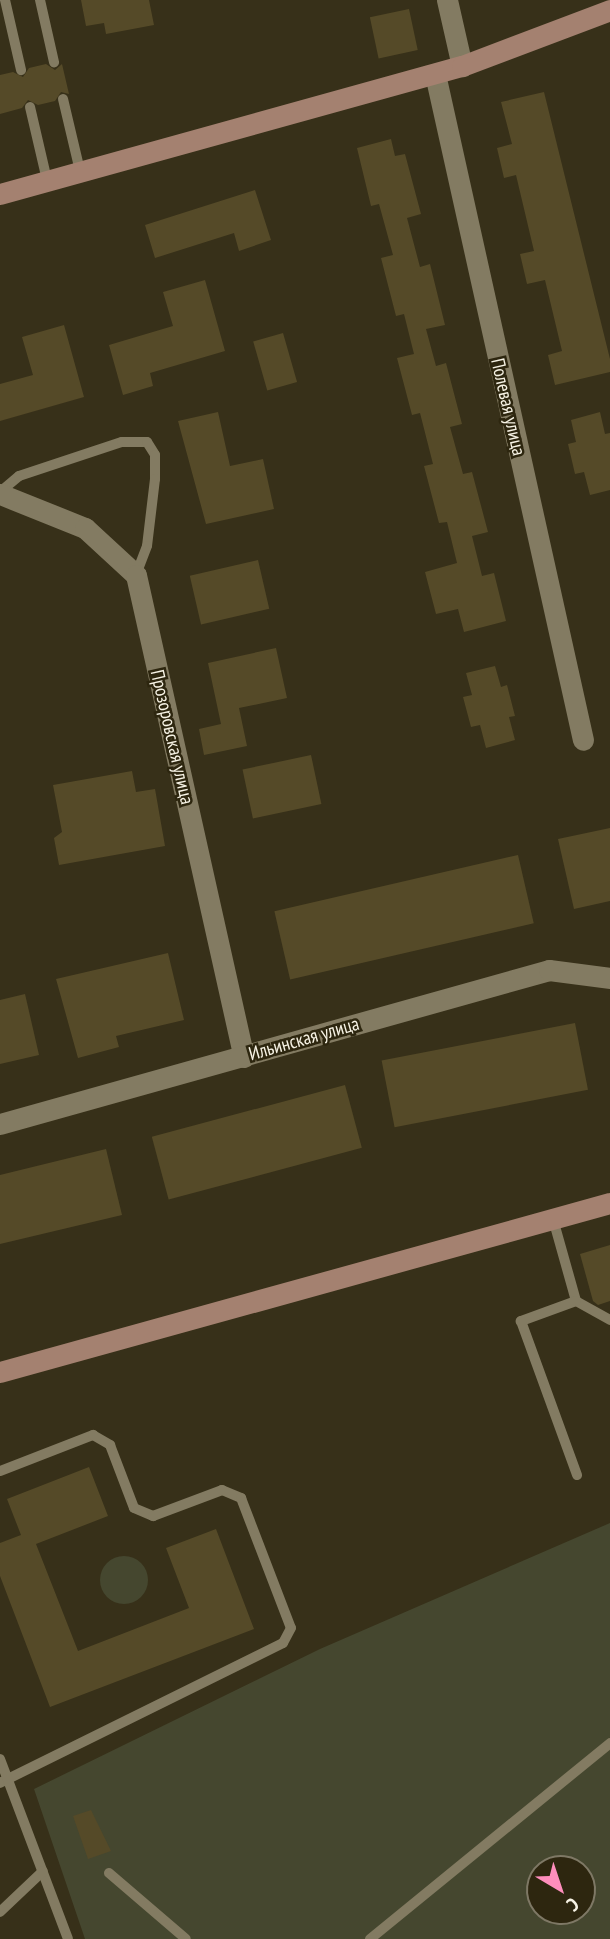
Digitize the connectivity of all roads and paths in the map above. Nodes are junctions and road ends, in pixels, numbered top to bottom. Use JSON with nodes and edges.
{"nodes":[{"id":1,"x":5,"y":0,"type":"edge"},
{"id":2,"x":40,"y":0,"type":"edge"},
{"id":3,"x":447,"y":0,"type":"edge"},
{"id":4,"x":610,"y":10,"type":"edge"},
{"id":5,"x":54,"y":62,"type":"dead end"},
{"id":6,"x":462,"y":66,"type":"junction"},
{"id":7,"x":21,"y":70,"type":"dead end"},
{"id":8,"x":435,"y":74,"type":"junction"},
{"id":9,"x":63,"y":99,"type":"dead end"},
{"id":10,"x":30,"y":107,"type":"dead end"},
{"id":11,"x":80,"y":171,"type":"junction"},
{"id":12,"x":47,"y":180,"type":"junction"},
{"id":13,"x":0,"y":194,"type":"edge"},
{"id":14,"x":0,"y":493,"type":"edge"},
{"id":15,"x":136,"y":575,"type":"junction"},
{"id":16,"x":583,"y":740,"type":"dead end"},
{"id":17,"x":610,"y":978,"type":"edge"},
{"id":18,"x":244,"y":1057,"type":"junction"},
{"id":19,"x":0,"y":1125,"type":"edge"},
{"id":20,"x":610,"y":1203,"type":"edge"},
{"id":21,"x":552,"y":1219,"type":"junction"},
{"id":22,"x":576,"y":1301,"type":"junction"},
{"id":23,"x":610,"y":1320,"type":"edge"},
{"id":24,"x":0,"y":1372,"type":"edge"},
{"id":25,"x":0,"y":1471,"type":"edge"},
{"id":26,"x":577,"y":1475,"type":"dead end"},
{"id":27,"x":610,"y":1743,"type":"edge"},
{"id":28,"x":0,"y":1759,"type":"edge"},
{"id":29,"x":4,"y":1782,"type":"edge"},
{"id":30,"x":43,"y":1871,"type":"junction"},
{"id":31,"x":109,"y":1873,"type":"dead end"},
{"id":32,"x":0,"y":1912,"type":"edge"},
{"id":33,"x":68,"y":1939,"type":"edge"},
{"id":34,"x":186,"y":1939,"type":"edge"},
{"id":35,"x":370,"y":1939,"type":"edge"}],
"edges":[{"from":1,"to":7,"type":"lane"},
{"from":2,"to":5,"type":"lane"},
{"from":3,"to":6,"type":"street"},
{"from":4,"to":6,"type":"street"},
{"from":6,"to":8,"type":"street"},
{"from":8,"to":11,"type":"street"},
{"from":8,"to":16,"type":"street","name":"Полевая улица"},
{"from":9,"to":11,"type":"lane"},
{"from":10,"to":12,"type":"lane"},
{"from":11,"to":12,"type":"street"},
{"from":12,"to":13,"type":"street"},
{"from":14,"to":15,"type":"street"},
{"from":14,"to":15,"type":"lane"},
{"from":15,"to":18,"type":"street","name":"Прозоровская улица"},
{"from":17,"to":18,"type":"street","name":"Ильинская улица"},
{"from":18,"to":19,"type":"street","name":"Ильинская улица"},
{"from":20,"to":21,"type":"street"},
{"from":21,"to":22,"type":"lane"},
{"from":21,"to":24,"type":"street"},
{"from":22,"to":23,"type":"lane"},
{"from":22,"to":26,"type":"lane"},
{"from":25,"to":29,"type":"lane"},
{"from":27,"to":35,"type":"lane"},
{"from":28,"to":29,"type":"lane"},
{"from":29,"to":30,"type":"lane"},
{"from":30,"to":32,"type":"lane"},
{"from":30,"to":33,"type":"lane"},
{"from":31,"to":34,"type":"lane"}]}
